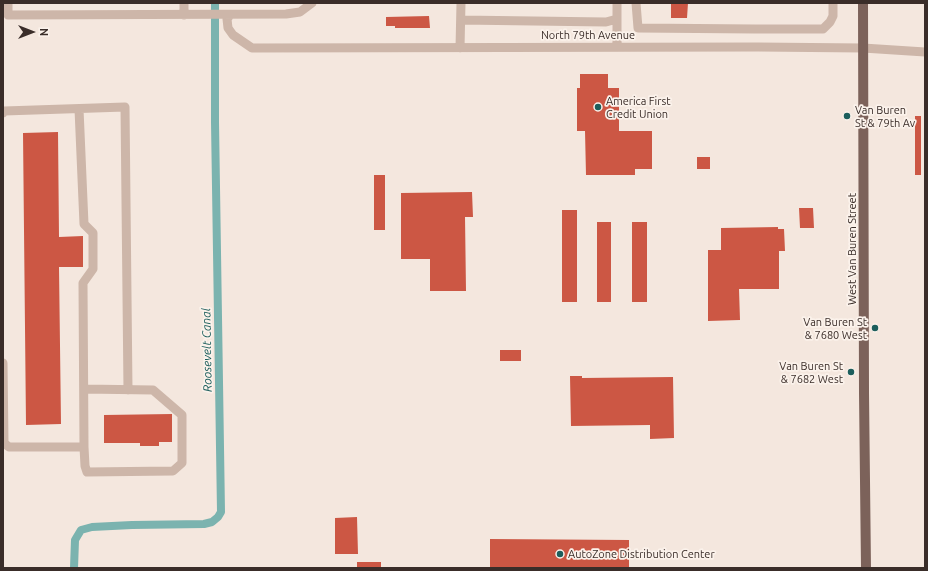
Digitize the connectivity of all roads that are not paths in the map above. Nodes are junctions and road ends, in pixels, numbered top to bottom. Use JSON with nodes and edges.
{"nodes":[{"id":1,"x":8,"y":3,"type":"edge"},
{"id":2,"x":184,"y":3,"type":"edge"},
{"id":3,"x":312,"y":3,"type":"edge"},
{"id":4,"x":461,"y":3,"type":"edge"},
{"id":5,"x":617,"y":3,"type":"edge"},
{"id":6,"x":636,"y":3,"type":"edge"},
{"id":7,"x":833,"y":3,"type":"edge"},
{"id":8,"x":863,"y":3,"type":"edge"},
{"id":9,"x":184,"y":15,"type":"junction"},
{"id":10,"x":226,"y":15,"type":"junction"},
{"id":11,"x":617,"y":19,"type":"junction"},
{"id":12,"x":461,"y":20,"type":"junction"},
{"id":13,"x":617,"y":47,"type":"junction"},
{"id":14,"x":460,"y":48,"type":"junction"},
{"id":15,"x":863,"y":48,"type":"junction"},
{"id":16,"x":925,"y":52,"type":"edge"},
{"id":17,"x":79,"y":109,"type":"junction"},
{"id":18,"x":3,"y":113,"type":"edge"},
{"id":19,"x":3,"y":363,"type":"edge"},
{"id":20,"x":84,"y":390,"type":"junction"},
{"id":21,"x":128,"y":390,"type":"junction"},
{"id":22,"x":84,"y":447,"type":"junction"},
{"id":23,"x":866,"y":568,"type":"edge"}],
"edges":[{"from":1,"to":9,"type":"street"},
{"from":2,"to":9,"type":"street"},
{"from":3,"to":10,"type":"street"},
{"from":4,"to":12,"type":"street"},
{"from":5,"to":11,"type":"street"},
{"from":6,"to":7,"type":"street"},
{"from":8,"to":15,"type":"main road","name":"West Van Buren Street"},
{"from":9,"to":10,"type":"street"},
{"from":10,"to":14,"type":"street","name":"North 79th Avenue"},
{"from":11,"to":12,"type":"street"},
{"from":11,"to":13,"type":"street"},
{"from":12,"to":14,"type":"street"},
{"from":13,"to":14,"type":"street","name":"North 79th Avenue"},
{"from":13,"to":15,"type":"street","name":"North 79th Avenue"},
{"from":15,"to":16,"type":"street","name":"North 79th Avenue"},
{"from":15,"to":23,"type":"main road","name":"West Van Buren Street"},
{"from":17,"to":18,"type":"street"},
{"from":17,"to":20,"type":"street"},
{"from":17,"to":21,"type":"street"},
{"from":19,"to":22,"type":"street"},
{"from":20,"to":21,"type":"street"},
{"from":20,"to":22,"type":"street"},
{"from":21,"to":22,"type":"street"}]}
